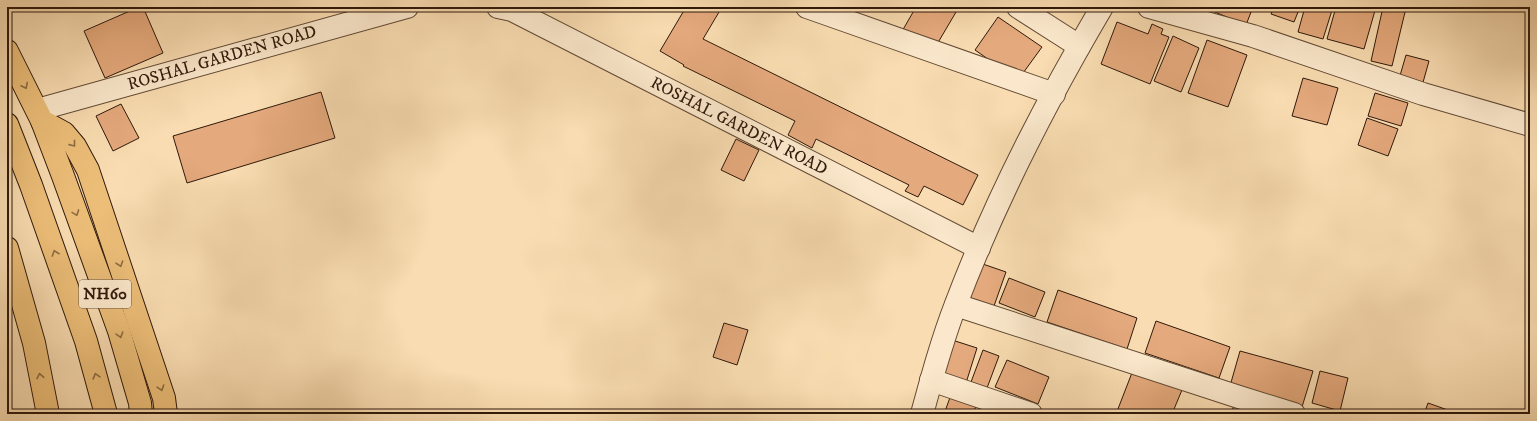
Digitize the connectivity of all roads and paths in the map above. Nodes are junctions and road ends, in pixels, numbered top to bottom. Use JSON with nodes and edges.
{"nodes":[{"id":1,"x":407,"y":7,"type":"edge"},
{"id":2,"x":498,"y":7,"type":"edge"},
{"id":3,"x":806,"y":7,"type":"edge"},
{"id":4,"x":1018,"y":7,"type":"edge"},
{"id":5,"x":1102,"y":7,"type":"edge"},
{"id":6,"x":1149,"y":7,"type":"edge"},
{"id":7,"x":1079,"y":46,"type":"junction"},
{"id":8,"x":7,"y":51,"type":"edge"},
{"id":9,"x":1054,"y":94,"type":"junction"},
{"id":10,"x":39,"y":115,"type":"junction"},
{"id":11,"x":7,"y":124,"type":"edge"},
{"id":12,"x":1530,"y":125,"type":"edge"},
{"id":13,"x":7,"y":248,"type":"edge"},
{"id":14,"x":979,"y":248,"type":"junction"},
{"id":15,"x":956,"y":305,"type":"junction"},
{"id":16,"x":931,"y":380,"type":"junction"},
{"id":17,"x":48,"y":414,"type":"edge"},
{"id":18,"x":106,"y":414,"type":"edge"},
{"id":19,"x":141,"y":414,"type":"edge"},
{"id":20,"x":166,"y":414,"type":"edge"},
{"id":21,"x":922,"y":414,"type":"edge"},
{"id":22,"x":1031,"y":414,"type":"edge"},
{"id":23,"x":1294,"y":414,"type":"edge"}],
"edges":[{"from":1,"to":10,"type":"street","name":"ROSHAL GARDEN ROAD"},
{"from":2,"to":14,"type":"street","name":"ROSHAL GARDEN ROAD"},
{"from":3,"to":9,"type":"street"},
{"from":4,"to":7,"type":"street"},
{"from":5,"to":7,"type":"street"},
{"from":6,"to":12,"type":"street"},
{"from":7,"to":9,"type":"street"},
{"from":8,"to":10,"type":"main road","number":"NH60","one_way":true},
{"from":9,"to":14,"type":"street"},
{"from":10,"to":19,"type":"main road","number":"NH60","one_way":true},
{"from":10,"to":20,"type":"main road","one_way":true},
{"from":18,"to":11,"type":"main road","number":"NH60","one_way":true},
{"from":17,"to":13,"type":"main road","one_way":true},
{"from":14,"to":15,"type":"street"},
{"from":15,"to":16,"type":"street"},
{"from":15,"to":23,"type":"street"},
{"from":16,"to":21,"type":"street"},
{"from":16,"to":22,"type":"street"}]}
